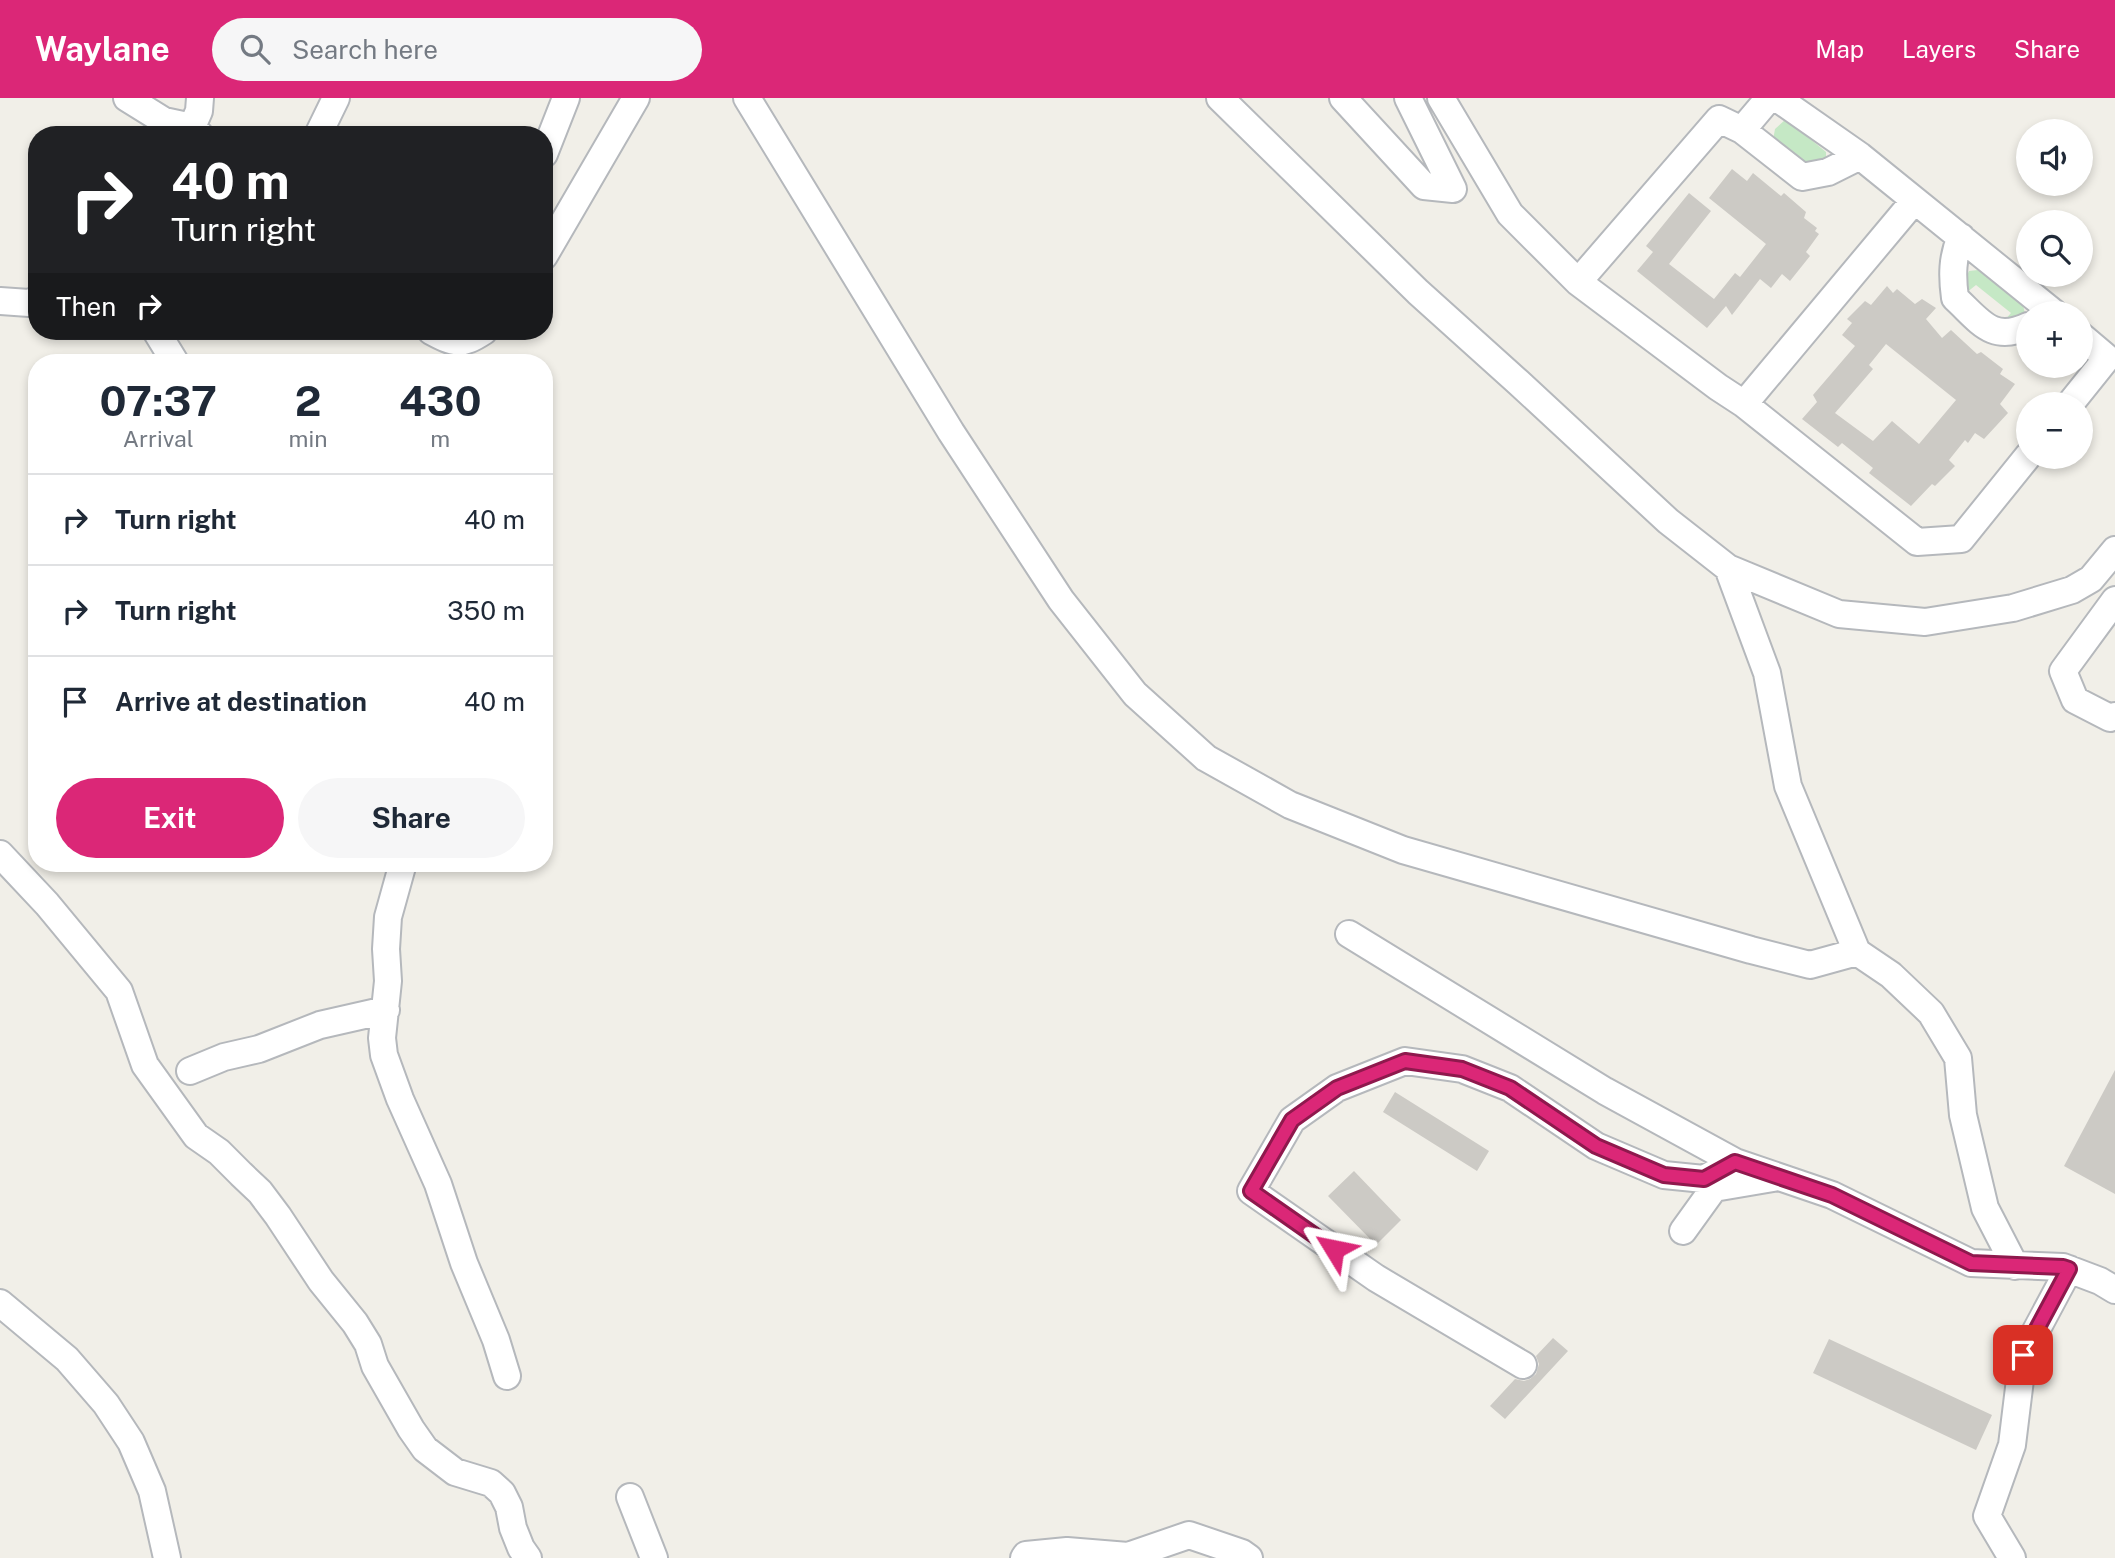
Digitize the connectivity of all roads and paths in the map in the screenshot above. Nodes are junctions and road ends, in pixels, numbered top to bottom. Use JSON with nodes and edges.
{"nodes":[{"id":1,"x":127,"y":98,"type":"edge"},
{"id":2,"x":200,"y":98,"type":"edge"},
{"id":3,"x":336,"y":98,"type":"edge"},
{"id":4,"x":566,"y":98,"type":"edge"},
{"id":5,"x":636,"y":98,"type":"edge"},
{"id":6,"x":747,"y":98,"type":"edge"},
{"id":7,"x":1220,"y":98,"type":"edge"},
{"id":8,"x":1343,"y":98,"type":"edge"},
{"id":9,"x":1408,"y":98,"type":"edge"},
{"id":10,"x":1441,"y":98,"type":"edge"},
{"id":11,"x":1769,"y":98,"type":"edge"},
{"id":12,"x":1777,"y":98,"type":"edge"},
{"id":13,"x":180,"y":126,"type":"edge"},
{"id":14,"x":197,"y":126,"type":"edge"},
{"id":15,"x":322,"y":126,"type":"edge"},
{"id":16,"x":1742,"y":130,"type":"junction"},
{"id":17,"x":553,"y":131,"type":"edge"},
{"id":18,"x":1860,"y":156,"type":"junction"},
{"id":19,"x":1914,"y":201,"type":"junction"},
{"id":20,"x":1961,"y":237,"type":"junction"},
{"id":21,"x":553,"y":241,"type":"edge"},
{"id":22,"x":1578,"y":282,"type":"junction"},
{"id":23,"x":0,"y":301,"type":"edge"},
{"id":24,"x":2039,"y":301,"type":"edge"},
{"id":25,"x":28,"y":303,"type":"edge"},
{"id":26,"x":2016,"y":332,"type":"edge"},
{"id":27,"x":448,"y":340,"type":"edge"},
{"id":28,"x":470,"y":340,"type":"edge"},
{"id":29,"x":2093,"y":346,"type":"edge"},
{"id":30,"x":2111,"y":361,"type":"edge"},
{"id":31,"x":2081,"y":392,"type":"edge"},
{"id":32,"x":1744,"y":404,"type":"junction"},
{"id":33,"x":2018,"y":469,"type":"edge"},
{"id":34,"x":2115,"y":550,"type":"edge"},
{"id":35,"x":1728,"y":568,"type":"junction"},
{"id":36,"x":2091,"y":579,"type":"junction"},
{"id":37,"x":2115,"y":598,"type":"edge"},
{"id":38,"x":2115,"y":716,"type":"edge"},
{"id":39,"x":0,"y":854,"type":"edge"},
{"id":40,"x":400,"y":872,"type":"edge"},
{"id":41,"x":1349,"y":934,"type":"dead end"},
{"id":42,"x":1857,"y":953,"type":"junction"},
{"id":43,"x":386,"y":1010,"type":"junction"},
{"id":44,"x":190,"y":1071,"type":"dead end"},
{"id":45,"x":1735,"y":1162,"type":"junction"},
{"id":46,"x":1779,"y":1177,"type":"junction"},
{"id":47,"x":1683,"y":1231,"type":"dead end"},
{"id":48,"x":2015,"y":1266,"type":"junction"},
{"id":49,"x":2069,"y":1269,"type":"junction"},
{"id":50,"x":2115,"y":1290,"type":"edge"},
{"id":51,"x":0,"y":1303,"type":"edge"},
{"id":52,"x":1523,"y":1365,"type":"dead end"},
{"id":53,"x":507,"y":1376,"type":"dead end"},
{"id":54,"x":630,"y":1497,"type":"dead end"},
{"id":55,"x":167,"y":1558,"type":"edge"},
{"id":56,"x":528,"y":1558,"type":"edge"},
{"id":57,"x":654,"y":1558,"type":"edge"},
{"id":58,"x":1024,"y":1558,"type":"edge"},
{"id":59,"x":1249,"y":1558,"type":"edge"},
{"id":60,"x":2012,"y":1558,"type":"edge"}],
"edges":[{"from":1,"to":13,"type":"street"},
{"from":2,"to":14,"type":"street"},
{"from":3,"to":15,"type":"street"},
{"from":4,"to":17,"type":"street"},
{"from":5,"to":21,"type":"street"},
{"from":6,"to":42,"type":"street"},
{"from":7,"to":35,"type":"street"},
{"from":8,"to":9,"type":"street"},
{"from":10,"to":22,"type":"street"},
{"from":11,"to":16,"type":"street"},
{"from":12,"to":18,"type":"street"},
{"from":16,"to":18,"type":"street"},
{"from":16,"to":22,"type":"street"},
{"from":18,"to":19,"type":"street"},
{"from":19,"to":20,"type":"street"},
{"from":19,"to":32,"type":"street"},
{"from":20,"to":24,"type":"street"},
{"from":20,"to":26,"type":"street"},
{"from":22,"to":32,"type":"street"},
{"from":23,"to":25,"type":"street"},
{"from":27,"to":28,"type":"street"},
{"from":29,"to":30,"type":"street"},
{"from":30,"to":31,"type":"street"},
{"from":32,"to":33,"type":"street"},
{"from":34,"to":36,"type":"street"},
{"from":35,"to":36,"type":"street"},
{"from":35,"to":42,"type":"street"},
{"from":36,"to":37,"type":"street"},
{"from":37,"to":38,"type":"street"},
{"from":39,"to":56,"type":"street"},
{"from":40,"to":43,"type":"street"},
{"from":41,"to":45,"type":"street"},
{"from":42,"to":48,"type":"street"},
{"from":43,"to":44,"type":"street"},
{"from":43,"to":53,"type":"street"},
{"from":45,"to":46,"type":"street"},
{"from":45,"to":52,"type":"street"},
{"from":46,"to":47,"type":"street"},
{"from":46,"to":48,"type":"street"},
{"from":48,"to":49,"type":"street"},
{"from":49,"to":50,"type":"street"},
{"from":49,"to":60,"type":"street"},
{"from":51,"to":55,"type":"street"},
{"from":54,"to":57,"type":"street"},
{"from":58,"to":59,"type":"street"}]}
